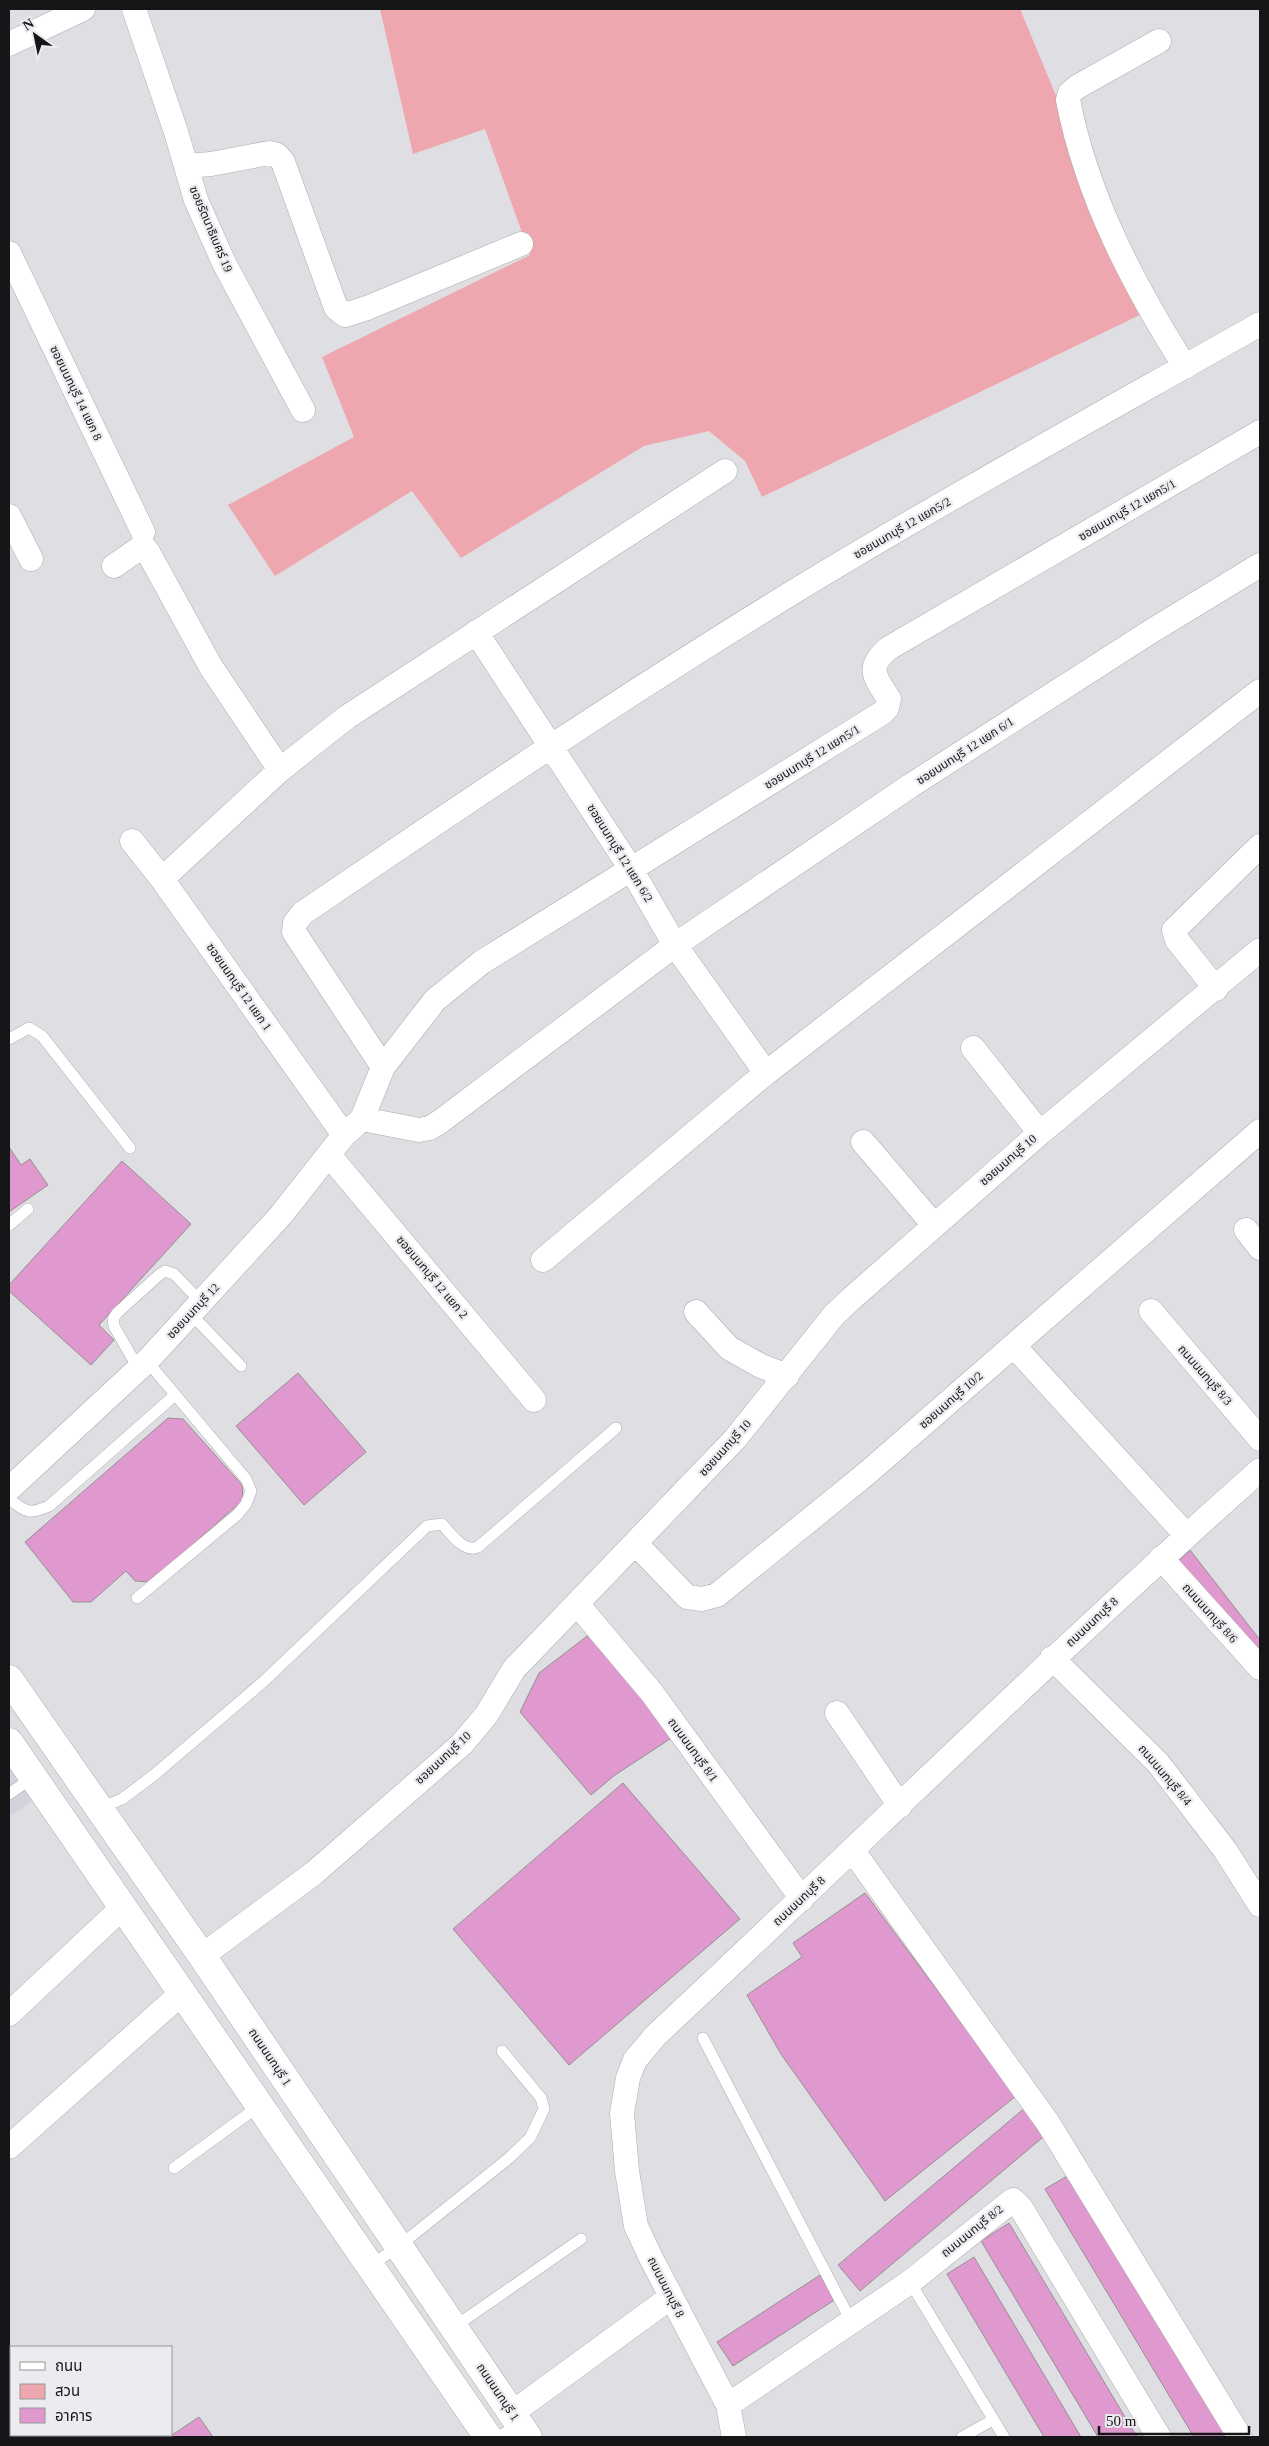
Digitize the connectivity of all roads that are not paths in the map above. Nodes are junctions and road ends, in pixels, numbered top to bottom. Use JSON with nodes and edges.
{"nodes":[{"id":1,"x":80,"y":9,"type":"edge"},
{"id":2,"x":134,"y":9,"type":"edge"},
{"id":3,"x":1159,"y":41,"type":"dead end"},
{"id":4,"x":9,"y":44,"type":"edge"},
{"id":5,"x":186,"y":166,"type":"junction"},
{"id":6,"x":521,"y":244,"type":"dead end"},
{"id":7,"x":9,"y":253,"type":"edge"},
{"id":8,"x":1260,"y":324,"type":"edge"},
{"id":9,"x":1185,"y":367,"type":"junction"},
{"id":10,"x":303,"y":410,"type":"dead end"},
{"id":11,"x":1260,"y":432,"type":"edge"},
{"id":12,"x":725,"y":471,"type":"dead end"},
{"id":13,"x":9,"y":516,"type":"edge"},
{"id":14,"x":142,"y":532,"type":"dead end"},
{"id":15,"x":31,"y":559,"type":"dead end"},
{"id":16,"x":114,"y":566,"type":"dead end"},
{"id":17,"x":1260,"y":566,"type":"edge"},
{"id":18,"x":476,"y":632,"type":"junction"},
{"id":19,"x":1260,"y":691,"type":"edge"},
{"id":20,"x":551,"y":744,"type":"junction"},
{"id":21,"x":280,"y":770,"type":"junction"},
{"id":22,"x":132,"y":841,"type":"dead end"},
{"id":23,"x":1260,"y":846,"type":"edge"},
{"id":24,"x":631,"y":869,"type":"junction"},
{"id":25,"x":162,"y":879,"type":"junction"},
{"id":26,"x":675,"y":945,"type":"junction"},
{"id":27,"x":1260,"y":950,"type":"edge"},
{"id":28,"x":1216,"y":989,"type":"junction"},
{"id":29,"x":9,"y":1039,"type":"edge"},
{"id":30,"x":973,"y":1048,"type":"dead end"},
{"id":31,"x":383,"y":1067,"type":"junction"},
{"id":32,"x":766,"y":1073,"type":"junction"},
{"id":33,"x":362,"y":1118,"type":"junction"},
{"id":34,"x":1260,"y":1131,"type":"edge"},
{"id":35,"x":1040,"y":1133,"type":"junction"},
{"id":36,"x":344,"y":1135,"type":"junction"},
{"id":37,"x":863,"y":1142,"type":"dead end"},
{"id":38,"x":130,"y":1148,"type":"dead end"},
{"id":39,"x":329,"y":1155,"type":"junction"},
{"id":40,"x":28,"y":1209,"type":"dead end"},
{"id":41,"x":9,"y":1225,"type":"edge"},
{"id":42,"x":934,"y":1225,"type":"junction"},
{"id":43,"x":543,"y":1260,"type":"dead end"},
{"id":44,"x":196,"y":1308,"type":"junction"},
{"id":45,"x":1150,"y":1311,"type":"dead end"},
{"id":46,"x":696,"y":1312,"type":"dead end"},
{"id":47,"x":1014,"y":1346,"type":"junction"},
{"id":48,"x":142,"y":1365,"type":"junction"},
{"id":49,"x":241,"y":1366,"type":"dead end"},
{"id":50,"x":787,"y":1376,"type":"junction"},
{"id":51,"x":175,"y":1395,"type":"junction"},
{"id":52,"x":534,"y":1400,"type":"dead end"},
{"id":53,"x":616,"y":1428,"type":"dead end"},
{"id":54,"x":1260,"y":1439,"type":"edge"},
{"id":55,"x":1260,"y":1470,"type":"edge"},
{"id":56,"x":9,"y":1489,"type":"edge"},
{"id":57,"x":9,"y":1499,"type":"edge"},
{"id":58,"x":1187,"y":1536,"type":"junction"},
{"id":59,"x":636,"y":1544,"type":"junction"},
{"id":60,"x":1161,"y":1558,"type":"junction"},
{"id":61,"x":137,"y":1598,"type":"dead end"},
{"id":62,"x":578,"y":1605,"type":"junction"},
{"id":63,"x":1052,"y":1658,"type":"junction"},
{"id":64,"x":1259,"y":1668,"type":"edge"},
{"id":65,"x":9,"y":1679,"type":"edge"},
{"id":66,"x":837,"y":1713,"type":"dead end"},
{"id":67,"x":9,"y":1742,"type":"edge"},
{"id":68,"x":33,"y":1777,"type":"junction"},
{"id":69,"x":9,"y":1794,"type":"edge"},
{"id":70,"x":900,"y":1806,"type":"junction"},
{"id":71,"x":100,"y":1808,"type":"junction"},
{"id":72,"x":853,"y":1851,"type":"junction"},
{"id":73,"x":802,"y":1899,"type":"junction"},
{"id":74,"x":1260,"y":1905,"type":"edge"},
{"id":75,"x":123,"y":1907,"type":"junction"},
{"id":76,"x":202,"y":1956,"type":"junction"},
{"id":77,"x":182,"y":1993,"type":"junction"},
{"id":78,"x":9,"y":2014,"type":"edge"},
{"id":79,"x":703,"y":2038,"type":"dead end"},
{"id":80,"x":502,"y":2051,"type":"dead end"},
{"id":81,"x":259,"y":2106,"type":"junction"},
{"id":82,"x":9,"y":2147,"type":"edge"},
{"id":83,"x":174,"y":2168,"type":"dead end"},
{"id":84,"x":581,"y":2239,"type":"dead end"},
{"id":85,"x":399,"y":2246,"type":"junction"},
{"id":86,"x":370,"y":2266,"type":"junction"},
{"id":87,"x":910,"y":2282,"type":"junction"},
{"id":88,"x":671,"y":2297,"type":"junction"},
{"id":89,"x":852,"y":2323,"type":"junction"},
{"id":90,"x":454,"y":2327,"type":"junction"},
{"id":91,"x":728,"y":2405,"type":"junction"},
{"id":92,"x":993,"y":2420,"type":"junction"},
{"id":93,"x":514,"y":2428,"type":"edge"},
{"id":94,"x":488,"y":2437,"type":"edge"},
{"id":95,"x":734,"y":2437,"type":"edge"},
{"id":96,"x":962,"y":2437,"type":"edge"},
{"id":97,"x":1004,"y":2437,"type":"edge"},
{"id":98,"x":1159,"y":2437,"type":"edge"},
{"id":99,"x":1240,"y":2437,"type":"edge"}],
"edges":[{"from":1,"to":4,"type":"street"},
{"from":2,"to":5,"type":"street","name":"ซอยรัตนาธิเบศร์ 19"},
{"from":3,"to":9,"type":"street"},
{"from":5,"to":6,"type":"street"},
{"from":5,"to":10,"type":"street","name":"ซอยรัตนาธิเบศร์ 19"},
{"from":7,"to":14,"type":"street","name":"ซอยนนทบุรี 14 แยก 8"},
{"from":8,"to":9,"type":"street","name":"ซอยนนทบุรี 12 แยก5/2"},
{"from":9,"to":20,"type":"street","name":"ซอยนนทบุรี 12 แยก5/2"},
{"from":11,"to":24,"type":"street","name":"ซอยนนทบุรี 12 แยก5/1"},
{"from":12,"to":18,"type":"street"},
{"from":13,"to":15,"type":"street"},
{"from":16,"to":21,"type":"street"},
{"from":17,"to":26,"type":"street","name":"ซอยนนทบุรี 12 แยก 6/1"},
{"from":18,"to":20,"type":"street","name":"ซอยนนทบุรี 12 แยก 6/2"},
{"from":18,"to":21,"type":"street"},
{"from":19,"to":32,"type":"street"},
{"from":20,"to":24,"type":"street","name":"ซอยนนทบุรี 12 แยก 6/2"},
{"from":20,"to":31,"type":"street","name":"ซอยนนทบุรี 12 แยก5/2"},
{"from":21,"to":25,"type":"street"},
{"from":22,"to":25,"type":"street","name":"ซอยนนทบุรี 12 แยก 1"},
{"from":23,"to":28,"type":"street"},
{"from":24,"to":26,"type":"street","name":"ซอยนนทบุรี 12 แยก 6/2"},
{"from":24,"to":31,"type":"street","name":"ซอยนนทบุรี 12 แยก5/1"},
{"from":25,"to":36,"type":"street","name":"ซอยนนทบุรี 12 แยก 1"},
{"from":26,"to":32,"type":"street","name":"ซอยนนทบุรี 12 แยก 6/2"},
{"from":26,"to":33,"type":"street","name":"ซอยนนทบุรี 12 แยก 6/1"},
{"from":27,"to":28,"type":"street","name":"ซอยนนทบุรี 10"},
{"from":28,"to":35,"type":"street","name":"ซอยนนทบุรี 10"},
{"from":29,"to":38,"type":"lane"},
{"from":30,"to":35,"type":"street"},
{"from":31,"to":33,"type":"street","name":"ซอยนนทบุรี 12 แยก5/1"},
{"from":32,"to":43,"type":"street"},
{"from":33,"to":36,"type":"street","name":"ซอยนนทบุรี 12"},
{"from":34,"to":47,"type":"street","name":"ซอยนนทบุรี 10/2"},
{"from":35,"to":42,"type":"street","name":"ซอยนนทบุรี 10"},
{"from":36,"to":39,"type":"street","name":"ซอยนนทบุรี 12"},
{"from":37,"to":42,"type":"street"},
{"from":39,"to":44,"type":"street","name":"ซอยนนทบุรี 12"},
{"from":39,"to":52,"type":"street","name":"ซอยนนทบุรี 12 แยก 2"},
{"from":40,"to":41,"type":"lane"},
{"from":42,"to":50,"type":"street","name":"ซอยนนทบุรี 10"},
{"from":44,"to":48,"type":"street","name":"ซอยนนทบุรี 12"},
{"from":44,"to":48,"type":"lane"},
{"from":44,"to":49,"type":"lane"},
{"from":45,"to":54,"type":"street","name":"ถนนนนทบุรี 8/3"},
{"from":46,"to":50,"type":"street"},
{"from":47,"to":58,"type":"street"},
{"from":47,"to":59,"type":"street","name":"ซอยนนทบุรี 10/2"},
{"from":48,"to":51,"type":"lane"},
{"from":48,"to":56,"type":"street","name":"ซอยนนทบุรี 12"},
{"from":50,"to":59,"type":"street","name":"ซอยนนทบุรี 10"},
{"from":51,"to":57,"type":"lane"},
{"from":51,"to":61,"type":"lane"},
{"from":53,"to":71,"type":"lane"},
{"from":55,"to":58,"type":"street","name":"ถนนนนทบุรี 8"},
{"from":58,"to":60,"type":"street","name":"ถนนนนทบุรี 8"},
{"from":59,"to":62,"type":"street","name":"ซอยนนทบุรี 10"},
{"from":60,"to":63,"type":"street","name":"ถนนนนทบุรี 8"},
{"from":60,"to":64,"type":"street","name":"ถนนนนทบุรี 8/6"},
{"from":62,"to":73,"type":"street","name":"ถนนนนทบุรี 8/1"},
{"from":62,"to":76,"type":"street","name":"ซอยนนทบุรี 10"},
{"from":63,"to":70,"type":"street","name":"ถนนนนทบุรี 8"},
{"from":63,"to":74,"type":"street","name":"ถนนนนทบุรี 8/4"},
{"from":65,"to":71,"type":"main road","name":"ถนนนนทบุรี 1"},
{"from":66,"to":70,"type":"street"},
{"from":67,"to":68,"type":"main road"},
{"from":68,"to":69,"type":"lane"},
{"from":68,"to":75,"type":"main road"},
{"from":70,"to":72,"type":"street","name":"ถนนนนทบุรี 8"},
{"from":71,"to":76,"type":"main road","name":"ถนนนนทบุรี 1"},
{"from":72,"to":73,"type":"street","name":"ถนนนนทบุรี 8"},
{"from":72,"to":99,"type":"street"},
{"from":73,"to":88,"type":"street","name":"ถนนนนทบุรี 8"},
{"from":75,"to":77,"type":"main road"},
{"from":75,"to":78,"type":"street"},
{"from":76,"to":85,"type":"main road","name":"ถนนนนทบุรี 1"},
{"from":77,"to":81,"type":"main road"},
{"from":77,"to":82,"type":"street"},
{"from":79,"to":89,"type":"lane"},
{"from":80,"to":85,"type":"lane"},
{"from":81,"to":83,"type":"lane"},
{"from":81,"to":86,"type":"main road"},
{"from":84,"to":90,"type":"lane"},
{"from":85,"to":86,"type":"lane"},
{"from":85,"to":90,"type":"main road","name":"ถนนนนทบุรี 1"},
{"from":86,"to":94,"type":"main road"},
{"from":87,"to":89,"type":"street","name":"ถนนนนทบุรี 8/2"},
{"from":87,"to":92,"type":"lane"},
{"from":87,"to":98,"type":"street","name":"ถนนนนทบุรี 8/2"},
{"from":88,"to":91,"type":"street","name":"ถนนนนทบุรี 8"},
{"from":88,"to":93,"type":"street"},
{"from":89,"to":91,"type":"street","name":"ถนนนนทบุรี 8/2"},
{"from":90,"to":93,"type":"main road","name":"ถนนนนทบุรี 1"},
{"from":91,"to":95,"type":"street","name":"ถนนนนทบุรี 8"},
{"from":92,"to":96,"type":"lane"},
{"from":92,"to":97,"type":"lane"}]}
